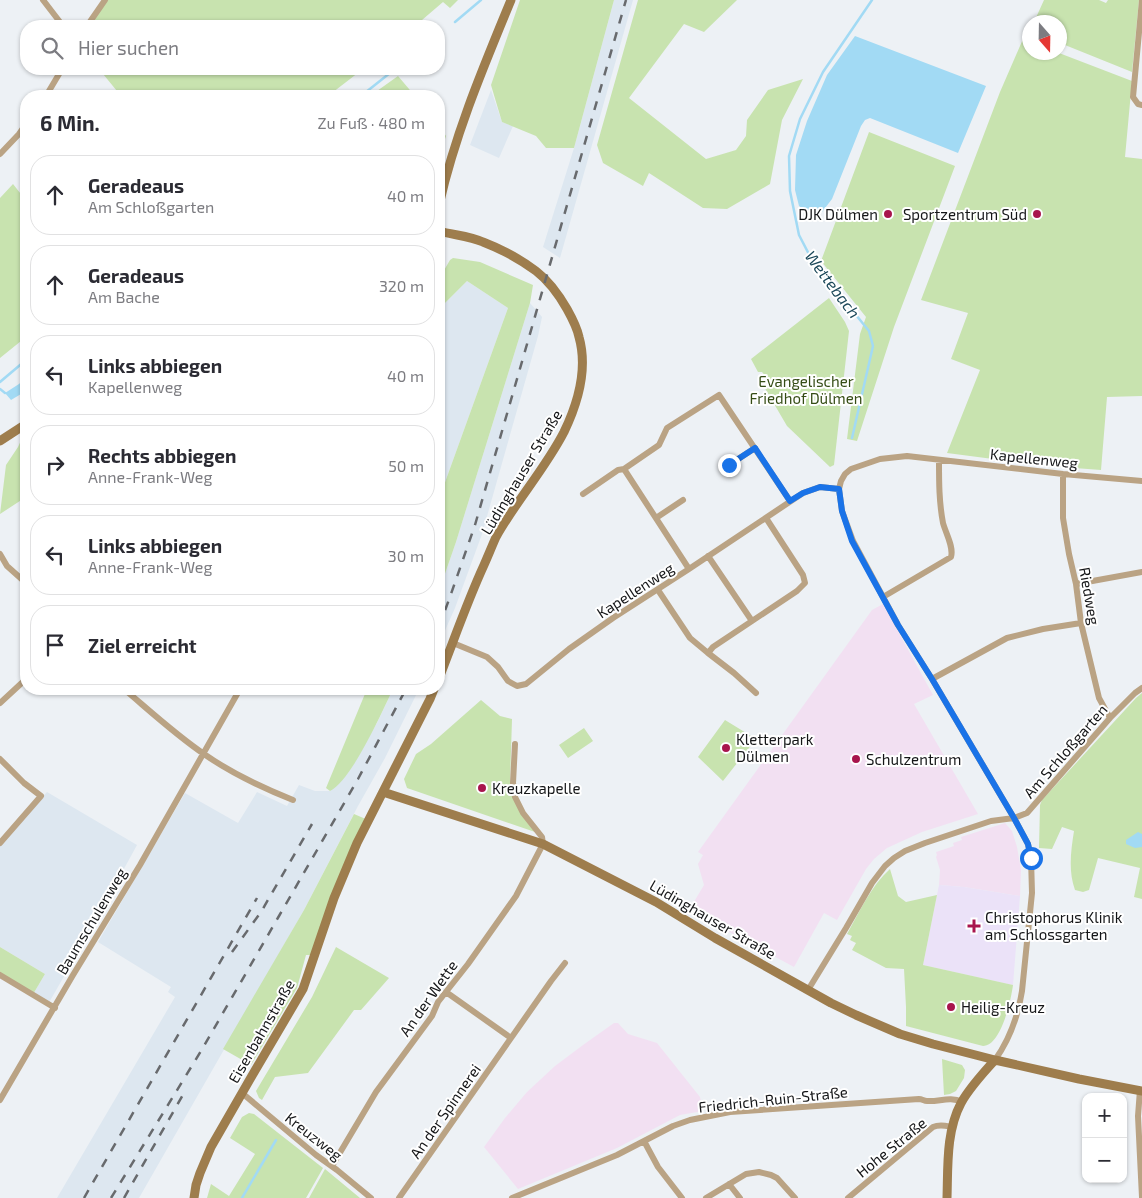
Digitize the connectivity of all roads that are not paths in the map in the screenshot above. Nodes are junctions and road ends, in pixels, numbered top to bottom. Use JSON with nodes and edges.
{"nodes":[{"id":1,"x":43,"y":0,"type":"edge"},
{"id":2,"x":105,"y":0,"type":"edge"},
{"id":3,"x":511,"y":0,"type":"edge"},
{"id":4,"x":1142,"y":0,"type":"edge"},
{"id":5,"x":58,"y":20,"type":"edge"},
{"id":6,"x":91,"y":20,"type":"edge"},
{"id":7,"x":58,"y":75,"type":"edge"},
{"id":8,"x":50,"y":90,"type":"edge"},
{"id":9,"x":1142,"y":105,"type":"edge"},
{"id":10,"x":20,"y":133,"type":"edge"},
{"id":11,"x":0,"y":154,"type":"edge"},
{"id":12,"x":445,"y":179,"type":"edge"},
{"id":13,"x":445,"y":233,"type":"edge"},
{"id":14,"x":20,"y":428,"type":"edge"},
{"id":15,"x":0,"y":441,"type":"edge"},
{"id":16,"x":755,"y":448,"type":"junction"},
{"id":17,"x":939,"y":460,"type":"junction"},
{"id":18,"x":729,"y":465,"type":"dead end"},
{"id":19,"x":624,"y":469,"type":"junction"},
{"id":20,"x":1063,"y":474,"type":"junction"},
{"id":21,"x":1142,"y":481,"type":"edge"},
{"id":22,"x":839,"y":489,"type":"junction"},
{"id":23,"x":583,"y":494,"type":"dead end"},
{"id":24,"x":684,"y":500,"type":"dead end"},
{"id":25,"x":790,"y":501,"type":"junction"},
{"id":26,"x":656,"y":518,"type":"junction"},
{"id":27,"x":766,"y":518,"type":"junction"},
{"id":28,"x":0,"y":554,"type":"edge"},
{"id":29,"x":708,"y":556,"type":"junction"},
{"id":30,"x":689,"y":569,"type":"junction"},
{"id":31,"x":1142,"y":572,"type":"edge"},
{"id":32,"x":20,"y":578,"type":"edge"},
{"id":33,"x":1076,"y":584,"type":"junction"},
{"id":34,"x":658,"y":590,"type":"junction"},
{"id":35,"x":883,"y":597,"type":"junction"},
{"id":36,"x":752,"y":621,"type":"junction"},
{"id":37,"x":1081,"y":623,"type":"junction"},
{"id":38,"x":453,"y":643,"type":"junction"},
{"id":39,"x":708,"y":653,"type":"junction"},
{"id":40,"x":445,"y":663,"type":"edge"},
{"id":41,"x":932,"y":679,"type":"junction"},
{"id":42,"x":20,"y":685,"type":"edge"},
{"id":43,"x":1142,"y":688,"type":"edge"},
{"id":44,"x":756,"y":693,"type":"dead end"},
{"id":45,"x":131,"y":695,"type":"edge"},
{"id":46,"x":237,"y":695,"type":"edge"},
{"id":47,"x":432,"y":695,"type":"edge"},
{"id":48,"x":0,"y":704,"type":"edge"},
{"id":49,"x":1110,"y":718,"type":"junction"},
{"id":50,"x":516,"y":744,"type":"dead end"},
{"id":51,"x":203,"y":754,"type":"junction"},
{"id":52,"x":0,"y":759,"type":"edge"},
{"id":53,"x":383,"y":792,"type":"junction"},
{"id":54,"x":293,"y":800,"type":"dead end"},
{"id":55,"x":1014,"y":818,"type":"junction"},
{"id":56,"x":0,"y":843,"type":"edge"},
{"id":57,"x":543,"y":844,"type":"junction"},
{"id":58,"x":565,"y":963,"type":"dead end"},
{"id":59,"x":0,"y":975,"type":"edge"},
{"id":60,"x":808,"y":990,"type":"junction"},
{"id":61,"x":446,"y":992,"type":"junction"},
{"id":62,"x":55,"y":1008,"type":"junction"},
{"id":63,"x":511,"y":1038,"type":"junction"},
{"id":64,"x":994,"y":1060,"type":"junction"},
{"id":65,"x":1141,"y":1091,"type":"edge"},
{"id":66,"x":242,"y":1093,"type":"junction"},
{"id":67,"x":0,"y":1100,"type":"edge"},
{"id":68,"x":962,"y":1102,"type":"junction"},
{"id":69,"x":953,"y":1127,"type":"junction"},
{"id":70,"x":644,"y":1141,"type":"junction"},
{"id":71,"x":332,"y":1166,"type":"junction"},
{"id":72,"x":729,"y":1184,"type":"junction"},
{"id":73,"x":1142,"y":1197,"type":"edge"},
{"id":74,"x":194,"y":1198,"type":"edge"},
{"id":75,"x":371,"y":1198,"type":"edge"},
{"id":76,"x":399,"y":1198,"type":"edge"},
{"id":77,"x":512,"y":1198,"type":"edge"},
{"id":78,"x":682,"y":1198,"type":"edge"},
{"id":79,"x":706,"y":1198,"type":"edge"},
{"id":80,"x":740,"y":1198,"type":"edge"},
{"id":81,"x":795,"y":1198,"type":"edge"},
{"id":82,"x":848,"y":1198,"type":"edge"},
{"id":83,"x":947,"y":1198,"type":"edge"}],
"edges":[{"from":1,"to":5,"type":"street"},
{"from":2,"to":6,"type":"street"},
{"from":3,"to":12,"type":"street"},
{"from":4,"to":9,"type":"street"},
{"from":7,"to":8,"type":"street"},
{"from":10,"to":11,"type":"street"},
{"from":13,"to":38,"type":"street","name":"Lüdinghauser Straße"},
{"from":14,"to":15,"type":"street"},
{"from":16,"to":18,"type":"street"},
{"from":16,"to":19,"type":"street"},
{"from":16,"to":25,"type":"street"},
{"from":17,"to":20,"type":"street","name":"Kapellenweg"},
{"from":17,"to":22,"type":"street","name":"Kapellenweg"},
{"from":17,"to":35,"type":"street"},
{"from":19,"to":23,"type":"street"},
{"from":19,"to":26,"type":"street"},
{"from":20,"to":21,"type":"street","name":"Kapellenweg"},
{"from":20,"to":33,"type":"street","name":"Riedweg"},
{"from":22,"to":25,"type":"street","name":"Kapellenweg"},
{"from":22,"to":35,"type":"street"},
{"from":24,"to":26,"type":"street"},
{"from":25,"to":27,"type":"street","name":"Kapellenweg"},
{"from":26,"to":30,"type":"street"},
{"from":27,"to":29,"type":"street","name":"Kapellenweg"},
{"from":27,"to":36,"type":"street"},
{"from":28,"to":32,"type":"street"},
{"from":29,"to":30,"type":"street","name":"Kapellenweg"},
{"from":29,"to":36,"type":"street"},
{"from":30,"to":34,"type":"street","name":"Kapellenweg"},
{"from":31,"to":33,"type":"street"},
{"from":33,"to":37,"type":"street","name":"Riedweg"},
{"from":34,"to":38,"type":"street","name":"Kapellenweg"},
{"from":34,"to":39,"type":"street"},
{"from":35,"to":41,"type":"street"},
{"from":36,"to":39,"type":"street"},
{"from":37,"to":41,"type":"street"},
{"from":37,"to":49,"type":"street","name":"Riedweg"},
{"from":38,"to":40,"type":"street","name":"Lüdinghauser Straße"},
{"from":39,"to":44,"type":"street"},
{"from":41,"to":55,"type":"street"},
{"from":42,"to":48,"type":"street"},
{"from":43,"to":49,"type":"street","name":"Am Schloßgarten"},
{"from":45,"to":51,"type":"street"},
{"from":46,"to":51,"type":"street","name":"Baumschulenweg"},
{"from":47,"to":53,"type":"street"},
{"from":49,"to":55,"type":"street","name":"Am Schloßgarten"},
{"from":50,"to":57,"type":"street"},
{"from":51,"to":54,"type":"street"},
{"from":51,"to":62,"type":"street","name":"Baumschulenweg"},
{"from":52,"to":56,"type":"street"},
{"from":53,"to":57,"type":"street","name":"Lüdinghauser Straße"},
{"from":53,"to":66,"type":"street","name":"Eisenbahnstraße"},
{"from":55,"to":60,"type":"street"},
{"from":55,"to":64,"type":"street"},
{"from":57,"to":60,"type":"street","name":"Lüdinghauser Straße"},
{"from":57,"to":61,"type":"street","name":"An der Wette"},
{"from":58,"to":63,"type":"street","name":"An der Spinnerei"},
{"from":59,"to":62,"type":"street"},
{"from":60,"to":64,"type":"street","name":"Lüdinghauser Straße"},
{"from":61,"to":63,"type":"street"},
{"from":61,"to":71,"type":"street","name":"An der Wette"},
{"from":62,"to":67,"type":"street","name":"Baumschulenweg"},
{"from":63,"to":76,"type":"street","name":"An der Spinnerei"},
{"from":64,"to":65,"type":"street","name":"Lüdinghauser Straße"},
{"from":64,"to":68,"type":"street"},
{"from":65,"to":73,"type":"street"},
{"from":66,"to":71,"type":"street","name":"Kreuzweg"},
{"from":66,"to":74,"type":"street","name":"Eisenbahnstraße"},
{"from":68,"to":69,"type":"street"},
{"from":68,"to":70,"type":"street","name":"Friedrich-Ruin-Straße"},
{"from":69,"to":82,"type":"street","name":"Hohe Straße"},
{"from":69,"to":83,"type":"street"},
{"from":70,"to":77,"type":"street","name":"Friedrich-Ruin-Straße"},
{"from":70,"to":78,"type":"street"},
{"from":71,"to":75,"type":"street","name":"Kreuzweg"},
{"from":72,"to":79,"type":"street"},
{"from":72,"to":80,"type":"street"},
{"from":72,"to":81,"type":"street"}]}
